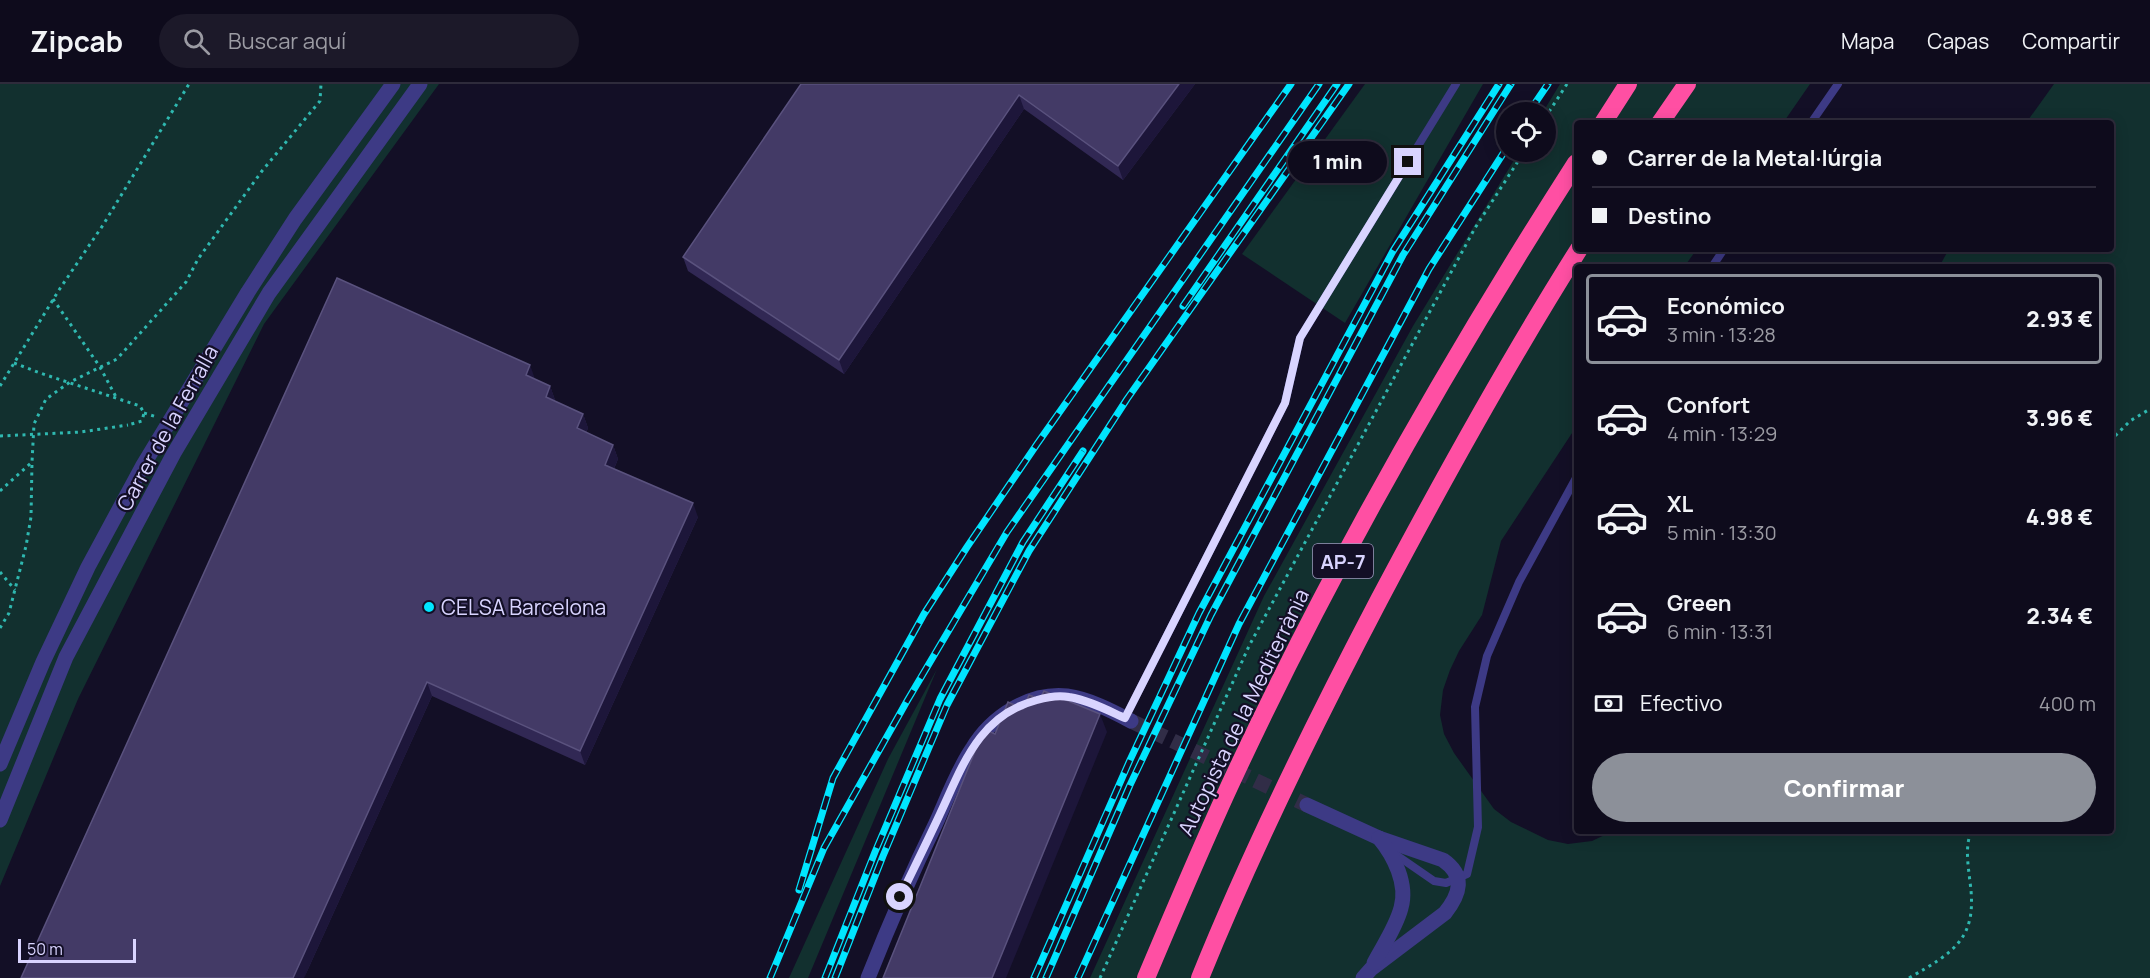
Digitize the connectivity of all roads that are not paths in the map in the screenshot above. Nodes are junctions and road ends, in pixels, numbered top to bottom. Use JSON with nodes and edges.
{"nodes":[{"id":1,"x":393,"y":84,"type":"edge"},
{"id":2,"x":420,"y":84,"type":"edge"},
{"id":3,"x":1456,"y":84,"type":"edge"},
{"id":4,"x":1628,"y":84,"type":"edge"},
{"id":5,"x":1687,"y":84,"type":"edge"},
{"id":6,"x":1838,"y":84,"type":"edge"},
{"id":7,"x":1605,"y":120,"type":"edge"},
{"id":8,"x":1662,"y":120,"type":"edge"},
{"id":9,"x":1813,"y":120,"type":"edge"},
{"id":10,"x":1574,"y":166,"type":"edge"},
{"id":11,"x":1577,"y":252,"type":"edge"},
{"id":12,"x":1574,"y":482,"type":"edge"},
{"id":13,"x":1128,"y":719,"type":"joint"},
{"id":14,"x":0,"y":764,"type":"edge"},
{"id":15,"x":1307,"y":805,"type":"tunnel mouth"},
{"id":16,"x":0,"y":820,"type":"edge"},
{"id":17,"x":1379,"y":838,"type":"junction"},
{"id":18,"x":1390,"y":851,"type":"junction"},
{"id":19,"x":1458,"y":879,"type":"junction"},
{"id":20,"x":1367,"y":973,"type":"edge"},
{"id":21,"x":868,"y":978,"type":"edge"},
{"id":22,"x":1146,"y":978,"type":"edge"},
{"id":23,"x":1200,"y":978,"type":"edge"}],
"edges":[{"from":1,"to":14,"type":"street","name":"Carrer de la Ferralla"},
{"from":2,"to":16,"type":"street","name":"Carrer de la Ferralla"},
{"from":3,"to":13,"type":"lane"},
{"from":4,"to":7,"type":"highway"},
{"from":5,"to":8,"type":"highway"},
{"from":6,"to":9,"type":"lane"},
{"from":10,"to":22,"type":"highway","name":"Autopista de la Mediterrània","number":"AP-7"},
{"from":11,"to":23,"type":"highway","number":"AP-7"},
{"from":12,"to":19,"type":"lane"},
{"from":13,"to":21,"type":"street"},
{"from":15,"to":17,"type":"street"},
{"from":17,"to":18,"type":"street"},
{"from":17,"to":19,"type":"street"},
{"from":18,"to":19,"type":"lane"},
{"from":18,"to":20,"type":"street"},
{"from":19,"to":20,"type":"street"}]}
